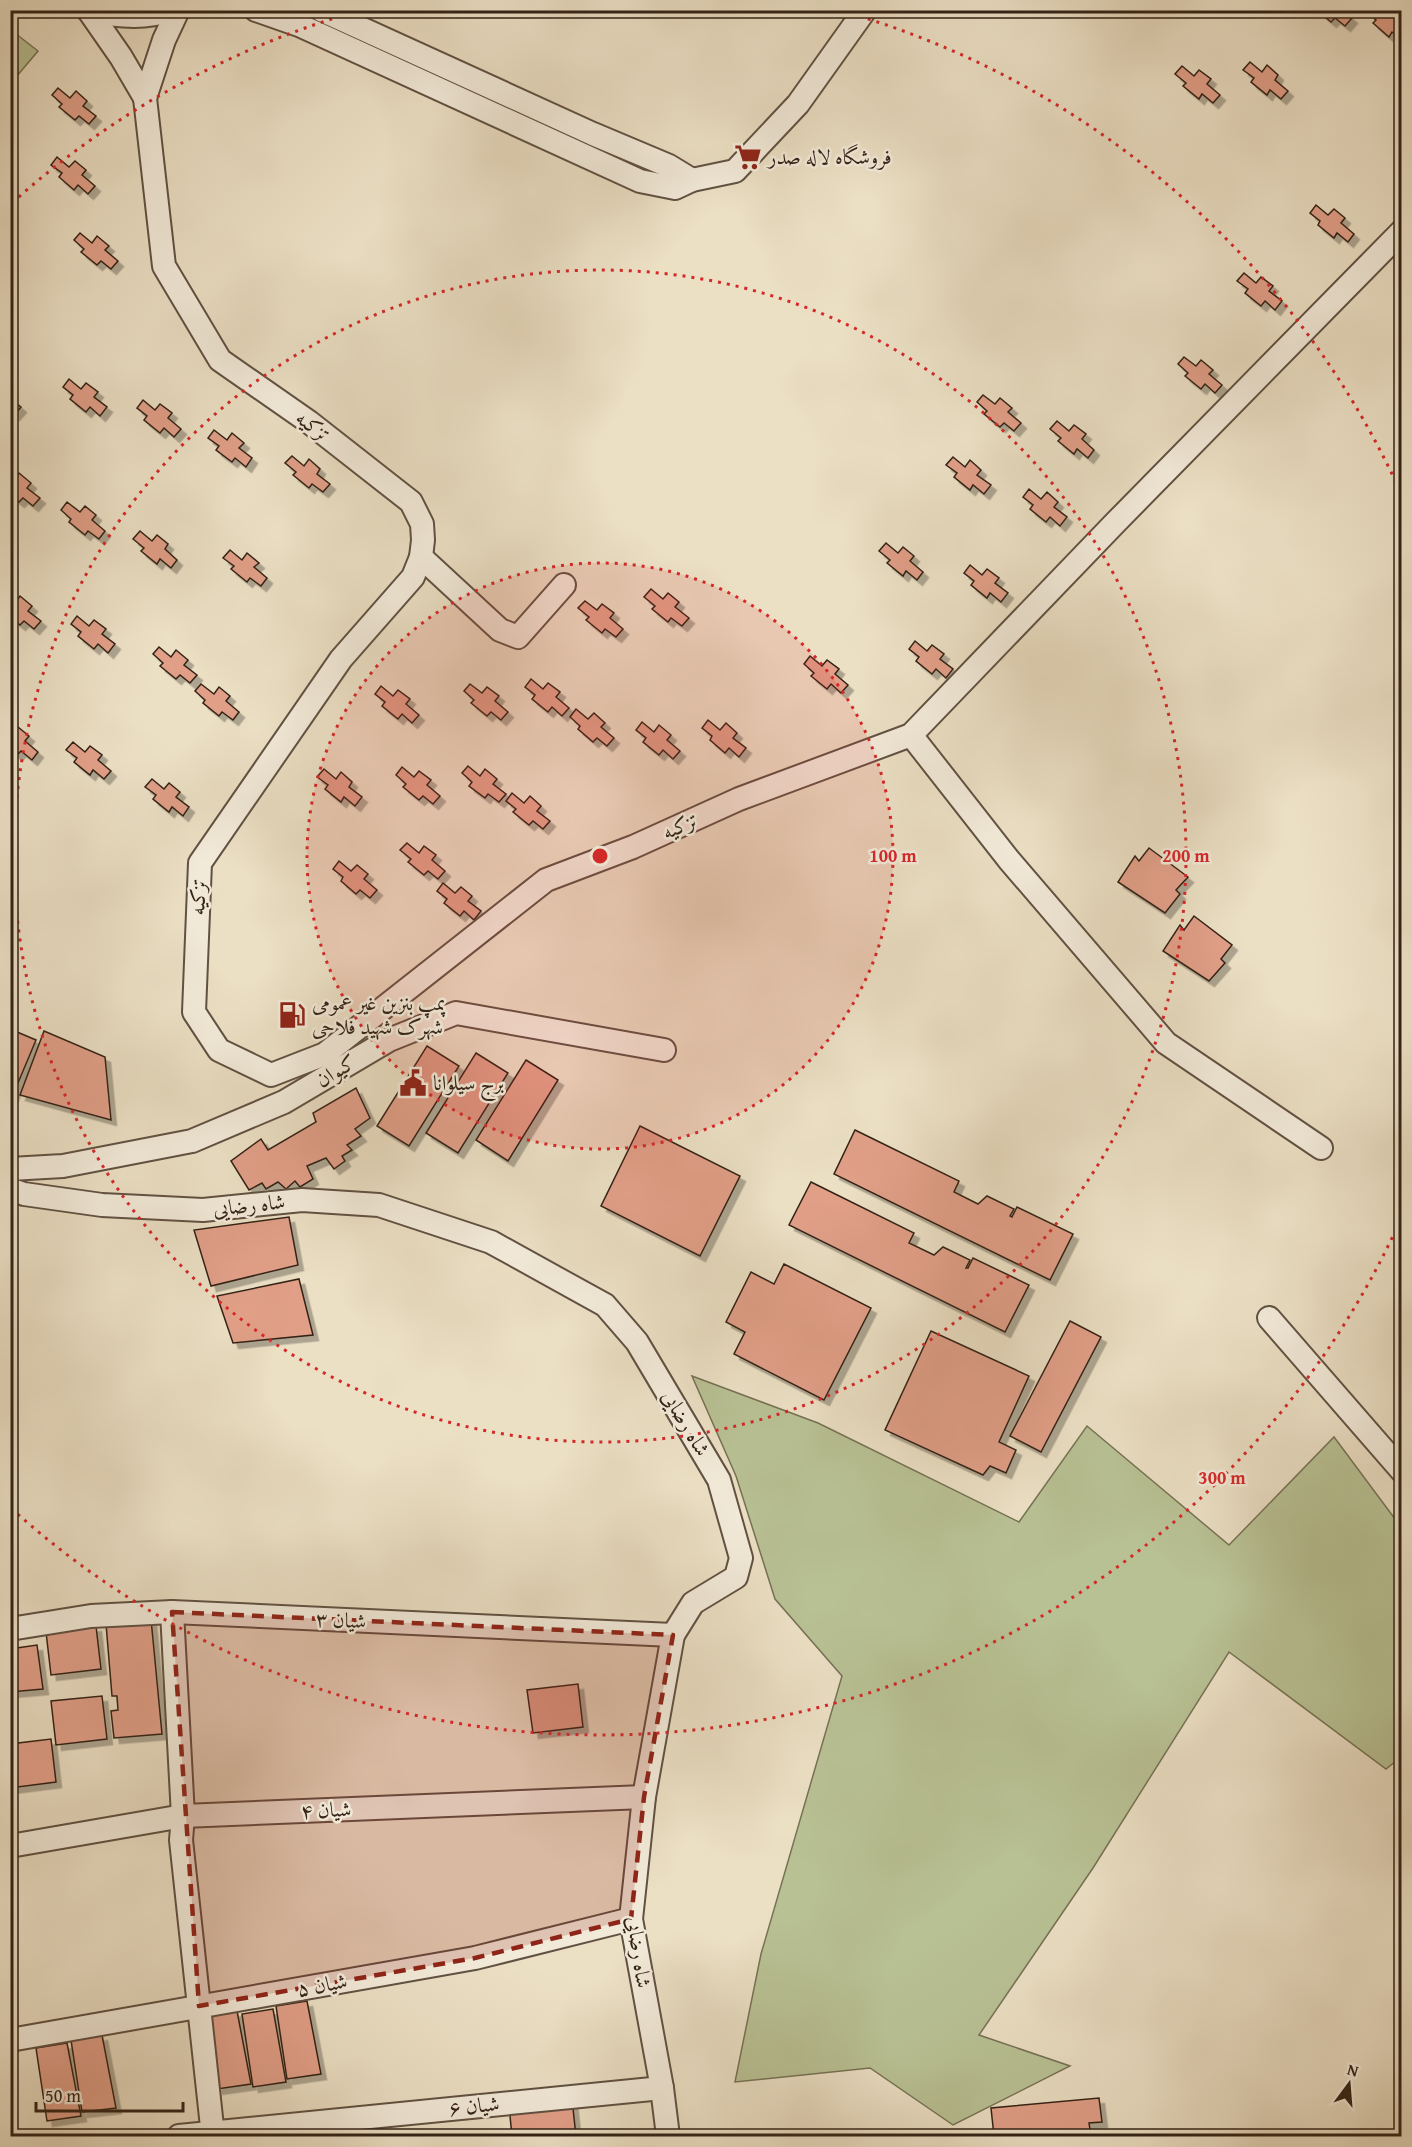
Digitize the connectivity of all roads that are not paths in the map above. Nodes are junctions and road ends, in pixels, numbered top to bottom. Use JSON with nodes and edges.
{"nodes":[{"id":1,"x":170,"y":10,"type":"edge"},
{"id":2,"x":178,"y":10,"type":"edge"},
{"id":3,"x":256,"y":10,"type":"edge"},
{"id":4,"x":321,"y":10,"type":"edge"},
{"id":5,"x":865,"y":10,"type":"edge"},
{"id":6,"x":89,"y":11,"type":"edge"},
{"id":7,"x":302,"y":18,"type":"edge"},
{"id":8,"x":145,"y":98,"type":"junction"},
{"id":9,"x":692,"y":180,"type":"junction"},
{"id":10,"x":1401,"y":231,"type":"edge"},
{"id":11,"x":421,"y":557,"type":"junction"},
{"id":12,"x":564,"y":585,"type":"dead end"},
{"id":13,"x":911,"y":735,"type":"junction"},
{"id":14,"x":664,"y":1050,"type":"dead end"},
{"id":15,"x":1321,"y":1148,"type":"dead end"},
{"id":16,"x":10,"y":1169,"type":"edge"},
{"id":17,"x":10,"y":1189,"type":"edge"},
{"id":18,"x":1269,"y":1318,"type":"dead end"},
{"id":19,"x":1401,"y":1471,"type":"edge"},
{"id":20,"x":172,"y":1612,"type":"junction"},
{"id":21,"x":10,"y":1629,"type":"edge"},
{"id":22,"x":673,"y":1635,"type":"junction"},
{"id":23,"x":644,"y":1797,"type":"junction"},
{"id":24,"x":183,"y":1816,"type":"junction"},
{"id":25,"x":10,"y":1846,"type":"edge"},
{"id":26,"x":631,"y":1919,"type":"junction"},
{"id":27,"x":199,"y":2006,"type":"junction"},
{"id":28,"x":10,"y":2040,"type":"edge"},
{"id":29,"x":662,"y":2088,"type":"junction"},
{"id":30,"x":213,"y":2134,"type":"edge"},
{"id":31,"x":179,"y":2136,"type":"edge"},
{"id":32,"x":668,"y":2136,"type":"edge"}],
"edges":[{"from":1,"to":6,"type":"street"},
{"from":2,"to":8,"type":"street","name":"تزکیه"},
{"from":3,"to":7,"type":"street"},
{"from":4,"to":9,"type":"street"},
{"from":5,"to":9,"type":"street"},
{"from":6,"to":8,"type":"street","name":"تزکیه"},
{"from":7,"to":9,"type":"street"},
{"from":8,"to":11,"type":"street","name":"تزکیه"},
{"from":10,"to":13,"type":"street"},
{"from":11,"to":12,"type":"street"},
{"from":11,"to":13,"type":"street","name":"تزکیه"},
{"from":13,"to":15,"type":"street"},
{"from":14,"to":16,"type":"street","name":"کیوان"},
{"from":17,"to":22,"type":"street","name":"شاه رضایی"},
{"from":18,"to":19,"type":"street"},
{"from":20,"to":21,"type":"street","name":"شیان ۳"},
{"from":20,"to":22,"type":"street","name":"شیان ۳"},
{"from":20,"to":24,"type":"street"},
{"from":22,"to":23,"type":"street","name":"شاه رضایی"},
{"from":23,"to":24,"type":"street","name":"شیان ۴"},
{"from":23,"to":26,"type":"street","name":"شاه رضایی"},
{"from":24,"to":25,"type":"street","name":"شیان ۴"},
{"from":24,"to":27,"type":"street"},
{"from":26,"to":27,"type":"street","name":"شیان ۵"},
{"from":26,"to":29,"type":"street","name":"شاه رضایی"},
{"from":27,"to":28,"type":"street","name":"شیان ۵"},
{"from":27,"to":30,"type":"street"},
{"from":29,"to":30,"type":"street","name":"شیان ۶"},
{"from":29,"to":32,"type":"street","name":"شاه رضایی"},
{"from":30,"to":31,"type":"street","name":"شیان ۶"}]}
